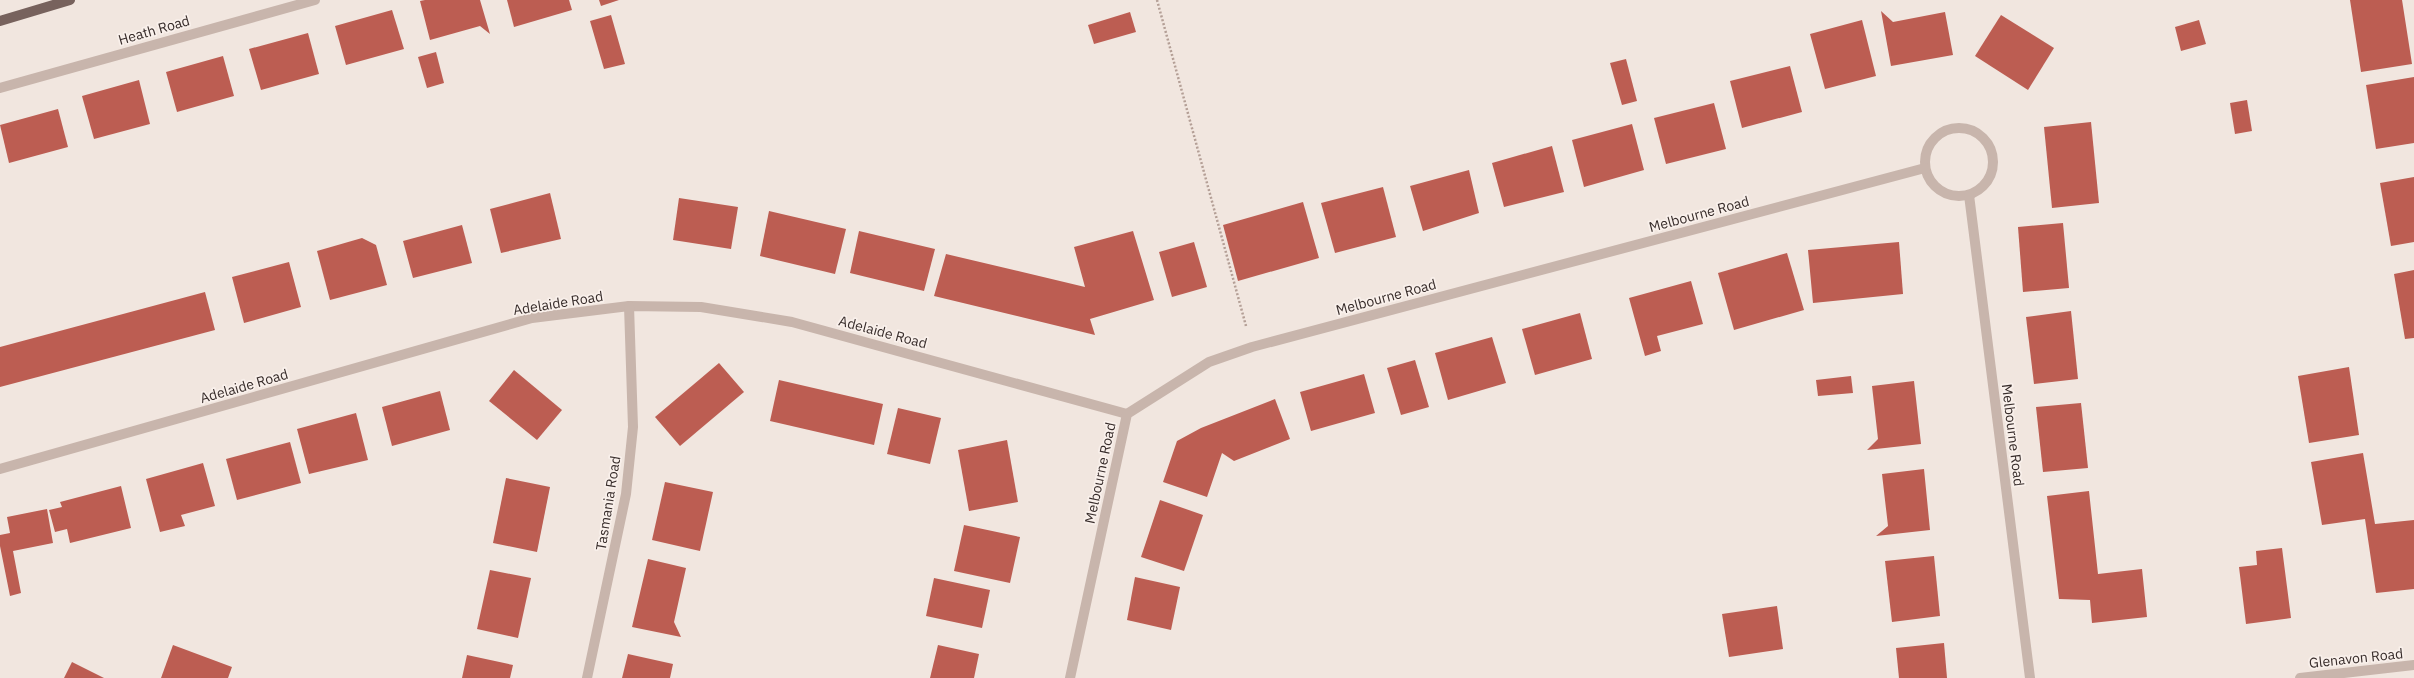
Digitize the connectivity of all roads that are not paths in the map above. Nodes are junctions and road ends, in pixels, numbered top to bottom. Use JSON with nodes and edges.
{"nodes":[{"id":1,"x":70,"y":0,"type":"edge"},
{"id":2,"x":315,"y":0,"type":"edge"},
{"id":3,"x":54,"y":3,"type":"edge"},
{"id":4,"x":0,"y":20,"type":"edge"},
{"id":5,"x":0,"y":88,"type":"edge"},
{"id":6,"x":1925,"y":168,"type":"junction"},
{"id":7,"x":1969,"y":194,"type":"junction"},
{"id":8,"x":629,"y":306,"type":"junction"},
{"id":9,"x":1127,"y":414,"type":"junction"},
{"id":10,"x":0,"y":469,"type":"edge"},
{"id":11,"x":2414,"y":665,"type":"edge"},
{"id":12,"x":587,"y":678,"type":"edge"},
{"id":13,"x":1070,"y":678,"type":"edge"},
{"id":14,"x":2030,"y":678,"type":"edge"},
{"id":15,"x":2300,"y":678,"type":"edge"}],
"edges":[{"from":1,"to":3,"type":"main road"},
{"from":2,"to":5,"type":"street","name":"Heath Road"},
{"from":3,"to":4,"type":"main road"},
{"from":6,"to":7,"type":"street"},
{"from":6,"to":7,"type":"street"},
{"from":6,"to":9,"type":"street","name":"Melbourne Road"},
{"from":7,"to":14,"type":"street","name":"Melbourne Road"},
{"from":8,"to":9,"type":"street","name":"Adelaide Road"},
{"from":8,"to":10,"type":"street","name":"Adelaide Road"},
{"from":8,"to":12,"type":"street","name":"Tasmania Road"},
{"from":9,"to":13,"type":"street","name":"Melbourne Road"},
{"from":11,"to":15,"type":"street","name":"Glenavon Road"}]}
